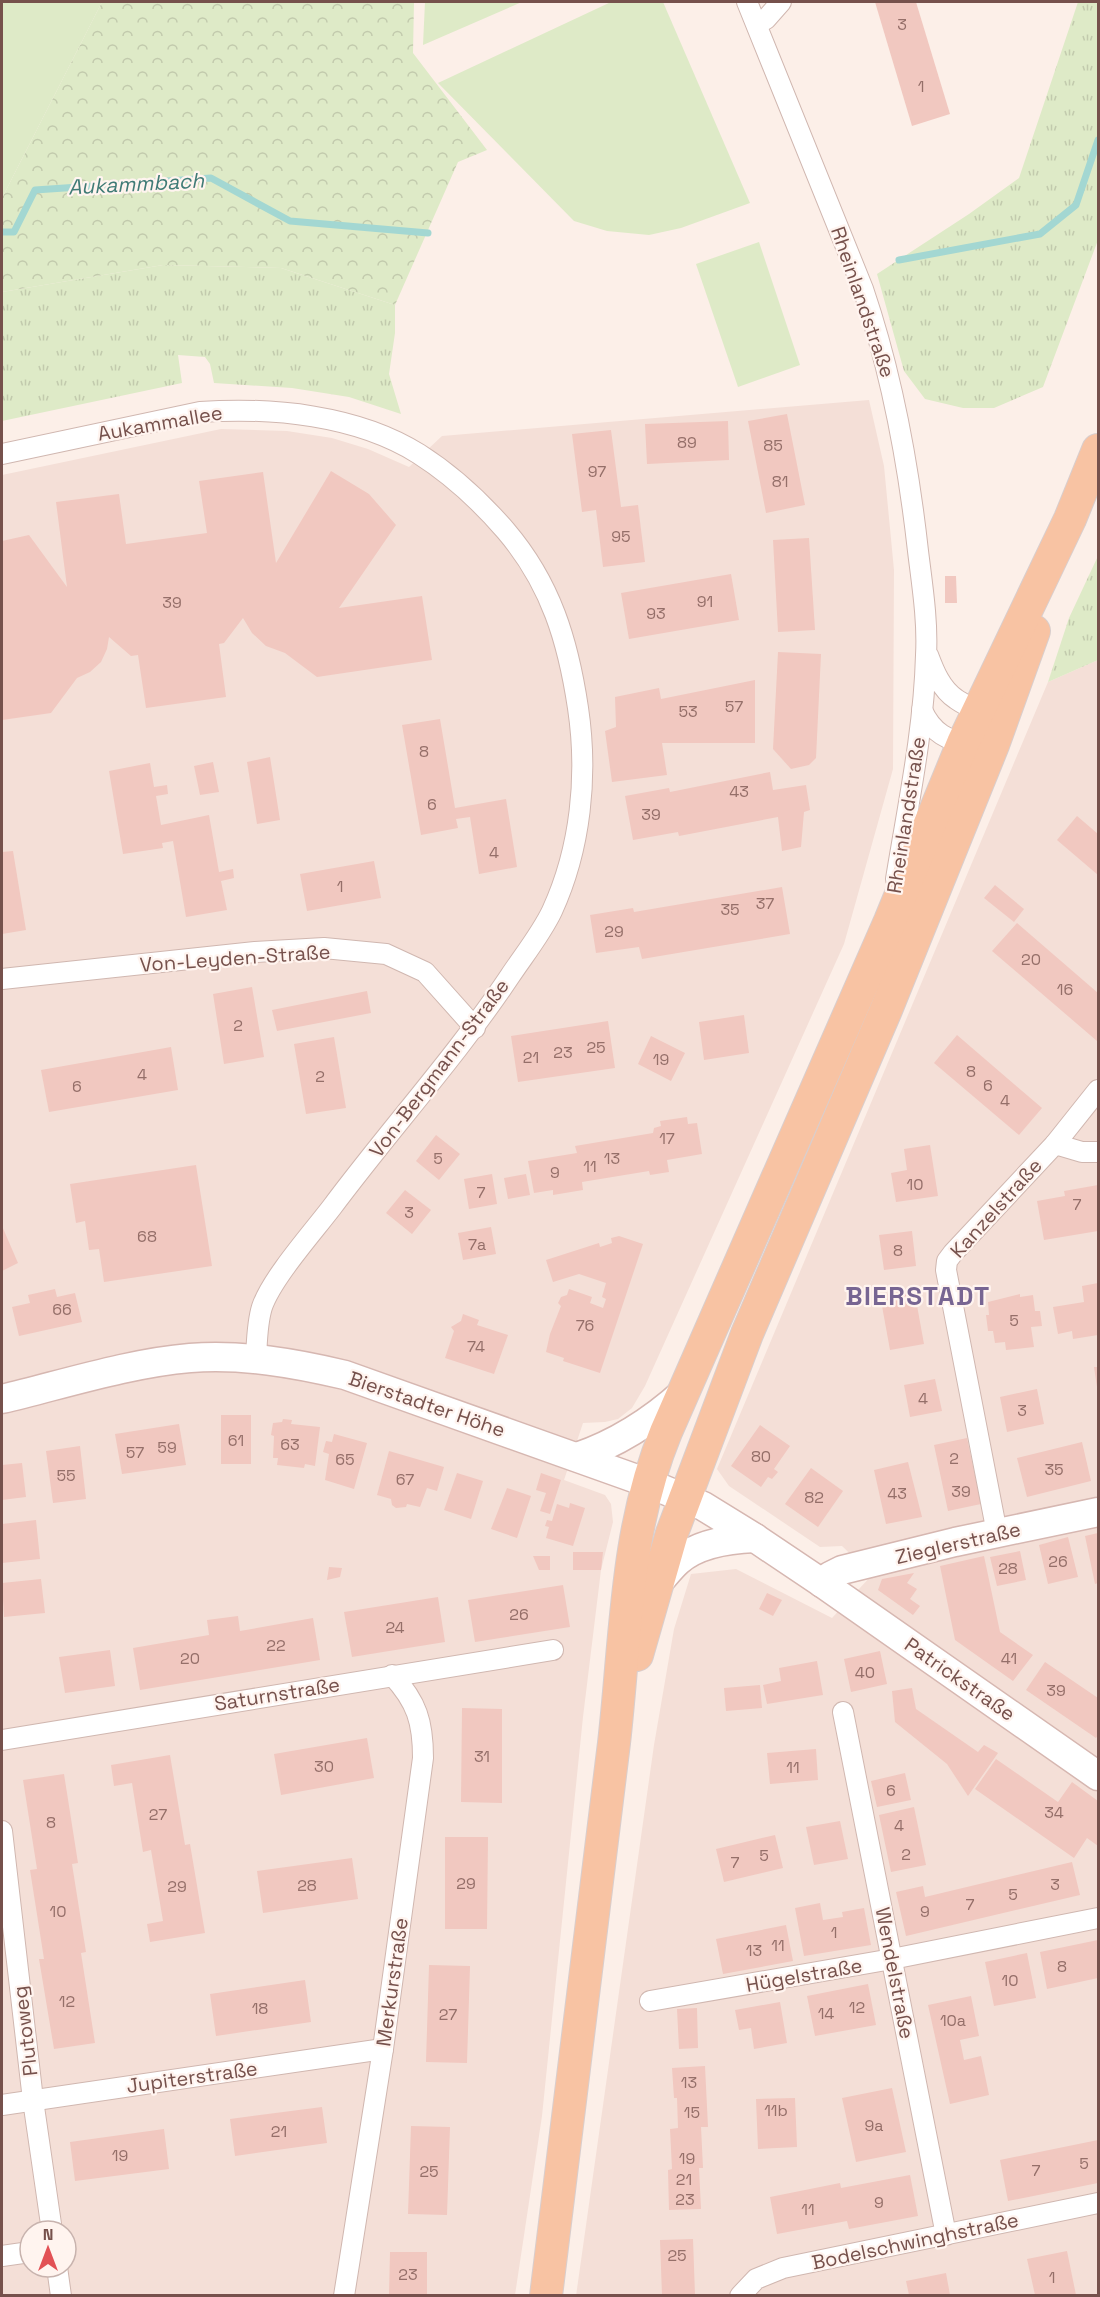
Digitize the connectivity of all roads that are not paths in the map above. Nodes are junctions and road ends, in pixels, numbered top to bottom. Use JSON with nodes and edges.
{"nodes":[{"id":1,"x":747,"y":2,"type":"edge"},
{"id":2,"x":781,"y":2,"type":"edge"},
{"id":3,"x":757,"y":24,"type":"junction"},
{"id":4,"x":1098,"y":450,"type":"edge"},
{"id":5,"x":2,"y":454,"type":"edge"},
{"id":6,"x":1070,"y":519,"type":"junction"},
{"id":7,"x":544,"y":584,"type":"joint"},
{"id":8,"x":927,"y":652,"type":"junction"},
{"id":9,"x":922,"y":710,"type":"junction"},
{"id":10,"x":978,"y":711,"type":"junction"},
{"id":11,"x":963,"y":743,"type":"junction"},
{"id":12,"x":993,"y":745,"type":"junction"},
{"id":13,"x":890,"y":921,"type":"junction"},
{"id":14,"x":2,"y":979,"type":"edge"},
{"id":15,"x":475,"y":1028,"type":"junction"},
{"id":16,"x":1098,"y":1090,"type":"edge"},
{"id":17,"x":1055,"y":1143,"type":"junction"},
{"id":18,"x":1098,"y":1152,"type":"edge"},
{"id":19,"x":256,"y":1358,"type":"junction"},
{"id":20,"x":684,"y":1392,"type":"junction"},
{"id":21,"x":2,"y":1399,"type":"edge"},
{"id":22,"x":577,"y":1457,"type":"junction"},
{"id":23,"x":648,"y":1483,"type":"junction"},
{"id":24,"x":685,"y":1498,"type":"junction"},
{"id":25,"x":1098,"y":1512,"type":"edge"},
{"id":26,"x":998,"y":1533,"type":"junction"},
{"id":27,"x":755,"y":1538,"type":"junction"},
{"id":28,"x":822,"y":1583,"type":"junction"},
{"id":29,"x":655,"y":1586,"type":"junction"},
{"id":30,"x":553,"y":1650,"type":"dead end"},
{"id":31,"x":392,"y":1675,"type":"junction"},
{"id":32,"x":843,"y":1712,"type":"dead end"},
{"id":33,"x":2,"y":1740,"type":"edge"},
{"id":34,"x":614,"y":1741,"type":"junction"},
{"id":35,"x":1098,"y":1776,"type":"edge"},
{"id":36,"x":2,"y":1831,"type":"edge"},
{"id":37,"x":1098,"y":1918,"type":"edge"},
{"id":38,"x":892,"y":1959,"type":"junction"},
{"id":39,"x":650,"y":2001,"type":"dead end"},
{"id":40,"x":383,"y":2049,"type":"junction"},
{"id":41,"x":33,"y":2100,"type":"junction"},
{"id":42,"x":2,"y":2105,"type":"edge"},
{"id":43,"x":1098,"y":2203,"type":"edge"},
{"id":44,"x":50,"y":2219,"type":"edge"},
{"id":45,"x":946,"y":2235,"type":"junction"},
{"id":46,"x":18,"y":2254,"type":"edge"},
{"id":47,"x":2,"y":2256,"type":"edge"},
{"id":48,"x":59,"y":2279,"type":"edge"},
{"id":49,"x":61,"y":2295,"type":"edge"},
{"id":50,"x":344,"y":2295,"type":"edge"},
{"id":51,"x":546,"y":2295,"type":"edge"},
{"id":52,"x":740,"y":2295,"type":"edge"}],
"edges":[{"from":1,"to":3,"type":"street","name":"Rheinlandstraße"},
{"from":2,"to":3,"type":"street"},
{"from":3,"to":8,"type":"street","name":"Rheinlandstraße"},
{"from":4,"to":6,"type":"main road"},
{"from":5,"to":7,"type":"street","name":"Aukammallee"},
{"from":6,"to":10,"type":"main road"},
{"from":6,"to":12,"type":"main road"},
{"from":7,"to":15,"type":"street","name":"Von-Bergmann-Straße"},
{"from":8,"to":9,"type":"street","name":"Rheinlandstraße"},
{"from":8,"to":10,"type":"street","name":"Rheinlandstraße"},
{"from":9,"to":11,"type":"street","name":"Rheinlandstraße"},
{"from":9,"to":13,"type":"street","name":"Rheinlandstraße"},
{"from":10,"to":11,"type":"main road"},
{"from":10,"to":12,"type":"street"},
{"from":11,"to":12,"type":"street","name":"Rheinlandstraße"},
{"from":11,"to":13,"type":"main road"},
{"from":12,"to":24,"type":"main road"},
{"from":13,"to":20,"type":"main road"},
{"from":14,"to":15,"type":"street","name":"Von-Leyden-Straße"},
{"from":15,"to":19,"type":"street","name":"Von-Bergmann-Straße"},
{"from":16,"to":17,"type":"street"},
{"from":17,"to":18,"type":"street","name":"Kanzelstraße"},
{"from":17,"to":26,"type":"street","name":"Kanzelstraße"},
{"from":19,"to":21,"type":"main road","name":"Bierstadter Höhe"},
{"from":19,"to":22,"type":"main road","name":"Bierstadter Höhe"},
{"from":20,"to":22,"type":"main road"},
{"from":20,"to":23,"type":"main road"},
{"from":22,"to":23,"type":"main road","name":"Bierstadter Höhe"},
{"from":23,"to":24,"type":"main road","name":"Bierstadter Höhe"},
{"from":23,"to":34,"type":"main road"},
{"from":24,"to":27,"type":"main road","name":"Bierstadter Höhe"},
{"from":24,"to":29,"type":"main road"},
{"from":25,"to":26,"type":"main road","name":"Zieglerstraße"},
{"from":26,"to":28,"type":"main road","name":"Zieglerstraße"},
{"from":27,"to":28,"type":"main road","name":"Bierstadter Höhe"},
{"from":27,"to":29,"type":"main road"},
{"from":28,"to":35,"type":"main road","name":"Patrickstraße"},
{"from":29,"to":34,"type":"main road"},
{"from":30,"to":31,"type":"street","name":"Saturnstraße"},
{"from":31,"to":33,"type":"street","name":"Saturnstraße"},
{"from":31,"to":40,"type":"street","name":"Merkurstraße"},
{"from":32,"to":38,"type":"street","name":"Wendelstraße"},
{"from":34,"to":51,"type":"main road"},
{"from":36,"to":41,"type":"street","name":"Plutoweg"},
{"from":37,"to":38,"type":"street","name":"Hügelstraße"},
{"from":38,"to":39,"type":"street","name":"Hügelstraße"},
{"from":38,"to":45,"type":"street","name":"Wendelstraße"},
{"from":40,"to":41,"type":"street","name":"Jupiterstraße"},
{"from":40,"to":50,"type":"street","name":"Merkurstraße"},
{"from":41,"to":42,"type":"street","name":"Jupiterstraße"},
{"from":41,"to":44,"type":"street","name":"Plutoweg"},
{"from":43,"to":45,"type":"street","name":"Bodelschwinghstraße"},
{"from":45,"to":52,"type":"street","name":"Bodelschwinghstraße"},
{"from":46,"to":47,"type":"street"},
{"from":48,"to":49,"type":"street"}]}
